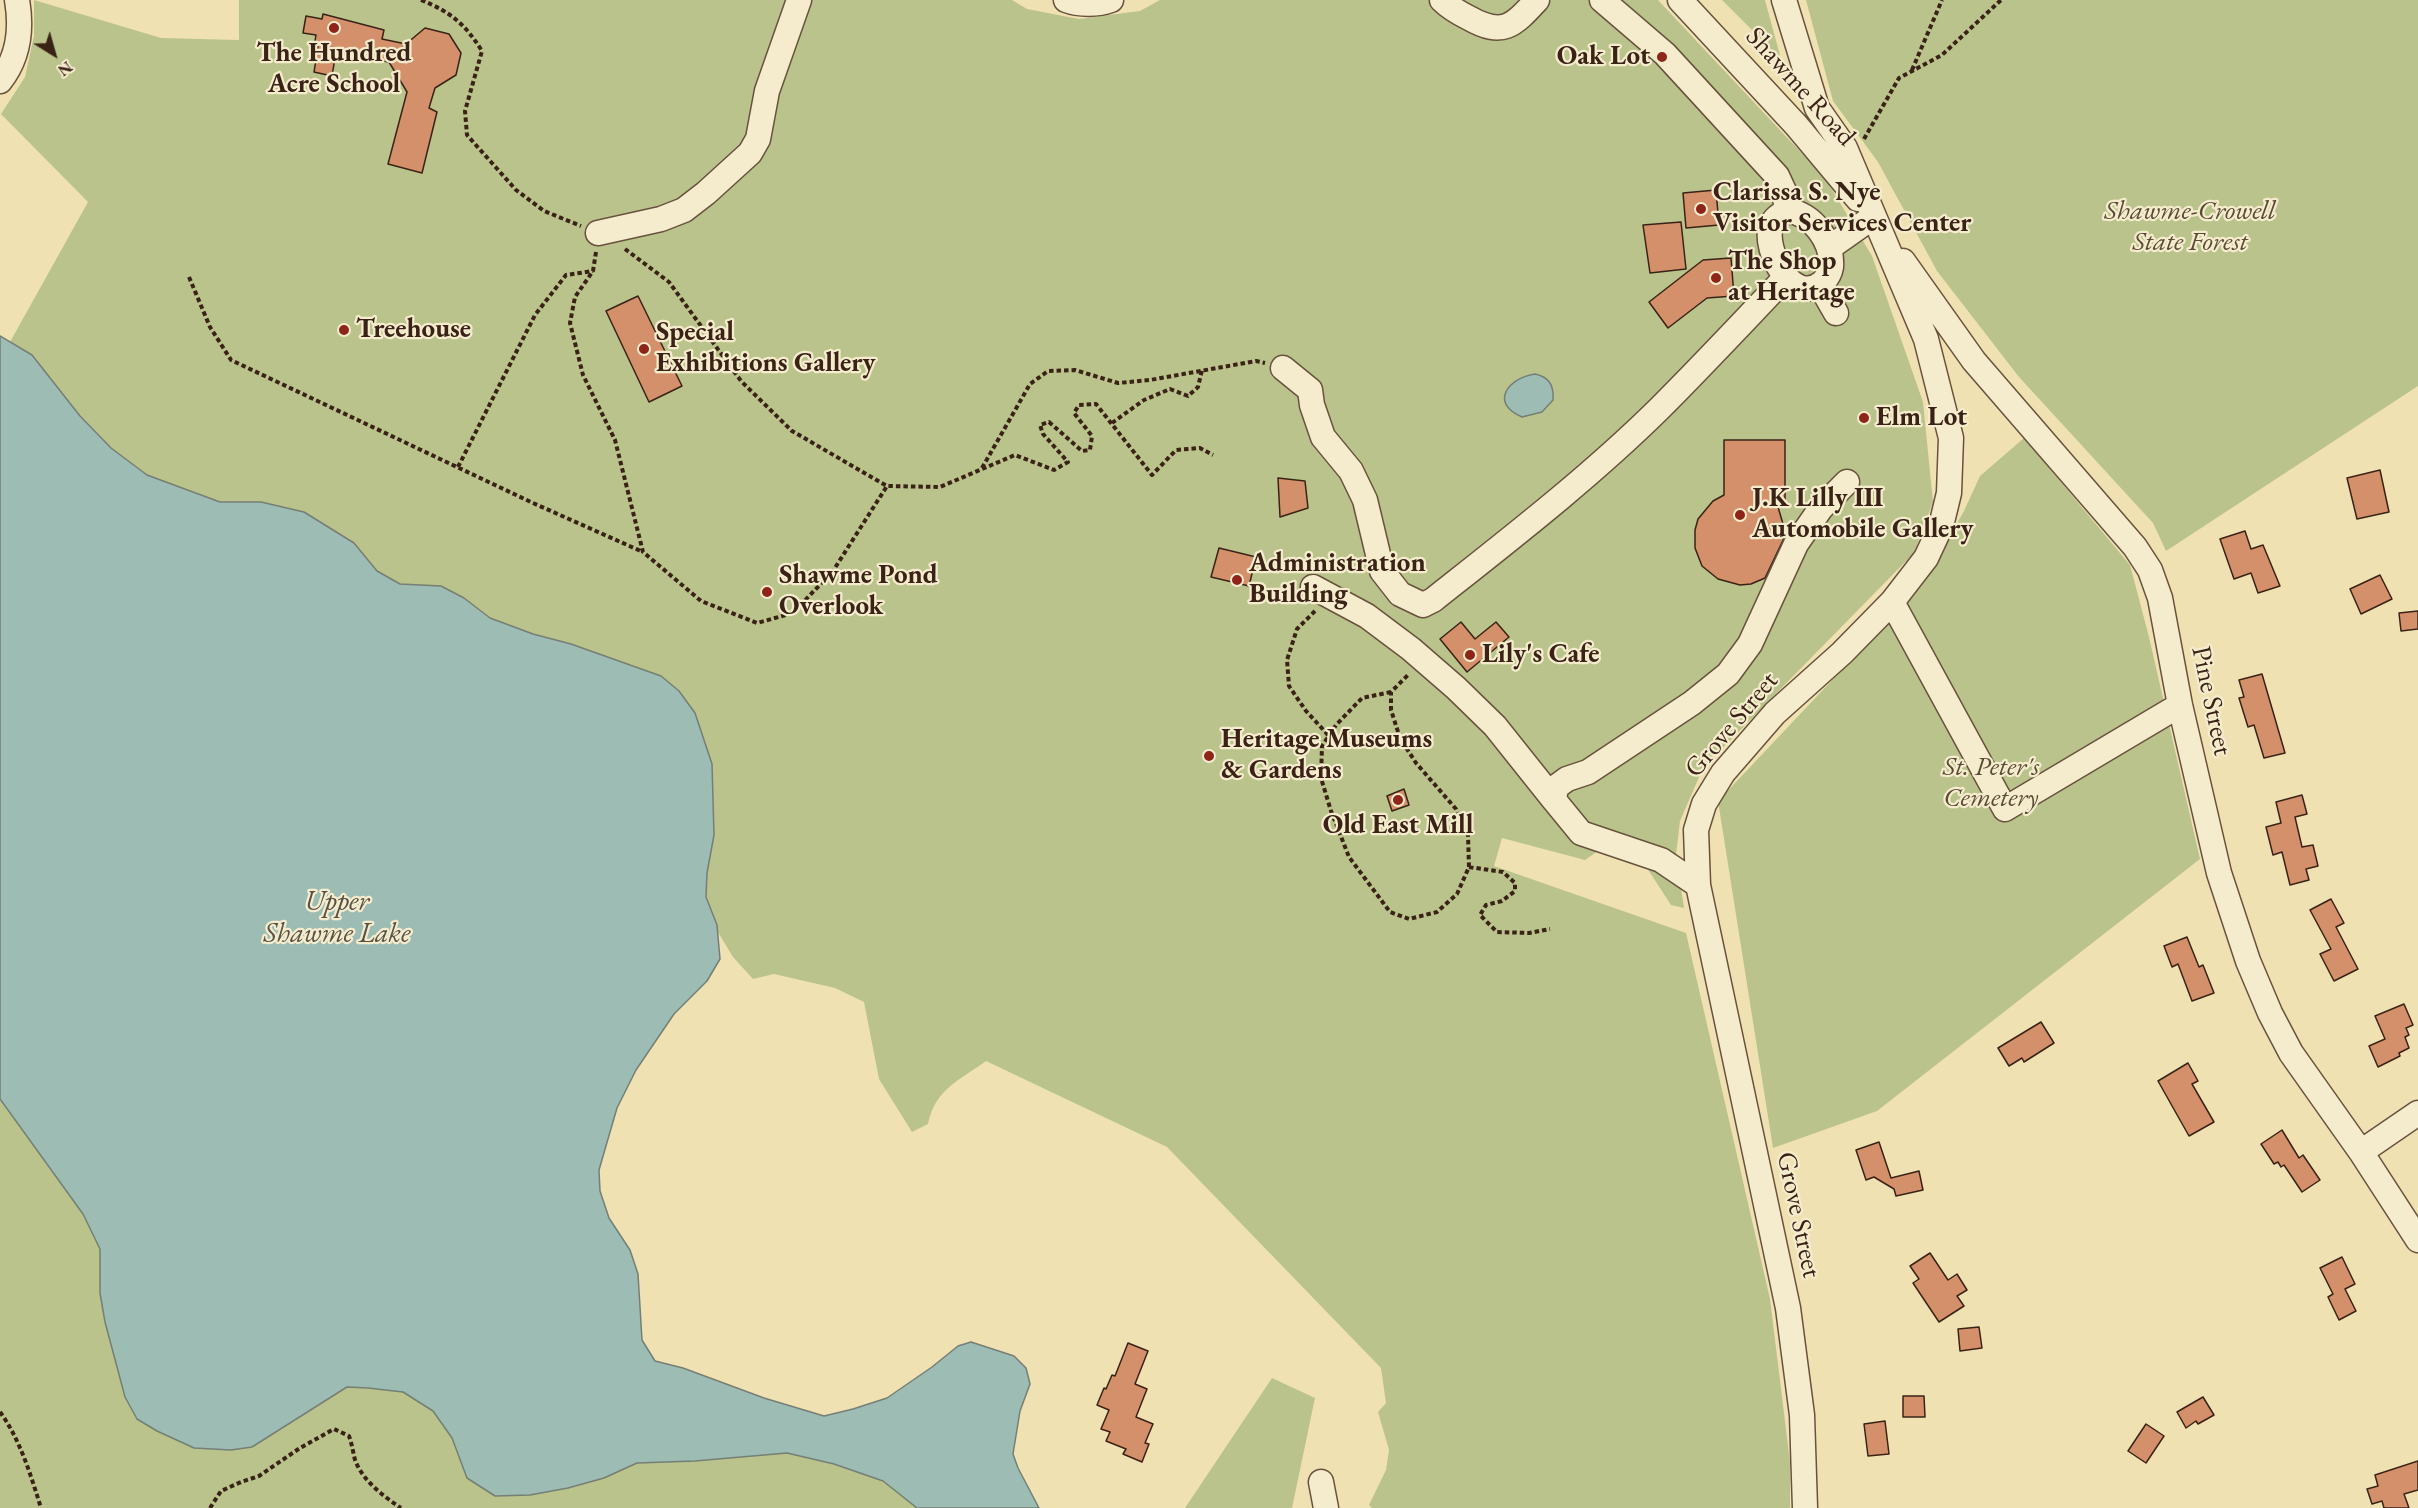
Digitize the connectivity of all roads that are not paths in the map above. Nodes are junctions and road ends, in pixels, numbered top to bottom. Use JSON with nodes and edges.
{"nodes":[{"id":1,"x":17,"y":0,"type":"edge"},
{"id":2,"x":799,"y":0,"type":"edge"},
{"id":3,"x":1066,"y":0,"type":"edge"},
{"id":4,"x":1111,"y":0,"type":"edge"},
{"id":5,"x":1442,"y":0,"type":"edge"},
{"id":6,"x":1537,"y":0,"type":"edge"},
{"id":7,"x":1602,"y":0,"type":"edge"},
{"id":8,"x":1680,"y":0,"type":"edge"},
{"id":9,"x":1784,"y":0,"type":"edge"},
{"id":10,"x":0,"y":81,"type":"edge"},
{"id":11,"x":1787,"y":211,"type":"junction"},
{"id":12,"x":1873,"y":217,"type":"junction"},
{"id":13,"x":598,"y":233,"type":"road end"},
{"id":14,"x":1829,"y":248,"type":"junction"},
{"id":15,"x":1786,"y":277,"type":"junction"},
{"id":16,"x":1820,"y":285,"type":"junction"},
{"id":17,"x":1836,"y":313,"type":"dead end"},
{"id":18,"x":1283,"y":368,"type":"road end"},
{"id":19,"x":1847,"y":482,"type":"dead end"},
{"id":20,"x":1313,"y":587,"type":"dead end"},
{"id":21,"x":1892,"y":602,"type":"junction"},
{"id":22,"x":2180,"y":705,"type":"junction"},
{"id":23,"x":1554,"y":800,"type":"junction"},
{"id":24,"x":1698,"y":885,"type":"junction"},
{"id":25,"x":2418,"y":1113,"type":"edge"},
{"id":26,"x":2361,"y":1152,"type":"junction"},
{"id":27,"x":2418,"y":1240,"type":"edge"},
{"id":28,"x":1321,"y":1482,"type":"dead end"},
{"id":29,"x":1326,"y":1508,"type":"edge"},
{"id":30,"x":1805,"y":1508,"type":"edge"}],
"edges":[{"from":1,"to":10,"type":"street"},
{"from":2,"to":13,"type":"street"},
{"from":3,"to":4,"type":"street"},
{"from":5,"to":6,"type":"street"},
{"from":7,"to":11,"type":"street"},
{"from":8,"to":12,"type":"street","name":"Shawme Road"},
{"from":9,"to":12,"type":"street"},
{"from":11,"to":14,"type":"street"},
{"from":11,"to":15,"type":"street"},
{"from":12,"to":14,"type":"street"},
{"from":12,"to":21,"type":"street","name":"Grove Street"},
{"from":12,"to":22,"type":"street","name":"Pine Street"},
{"from":14,"to":16,"type":"street"},
{"from":15,"to":16,"type":"street"},
{"from":15,"to":18,"type":"street"},
{"from":16,"to":17,"type":"street"},
{"from":19,"to":23,"type":"street"},
{"from":20,"to":23,"type":"street"},
{"from":21,"to":22,"type":"street"},
{"from":21,"to":24,"type":"street","name":"Grove Street"},
{"from":22,"to":26,"type":"street","name":"Pine Street"},
{"from":23,"to":24,"type":"street"},
{"from":24,"to":30,"type":"street","name":"Grove Street"},
{"from":25,"to":26,"type":"street"},
{"from":26,"to":27,"type":"street","name":"Pine Street"},
{"from":28,"to":29,"type":"street"}]}
